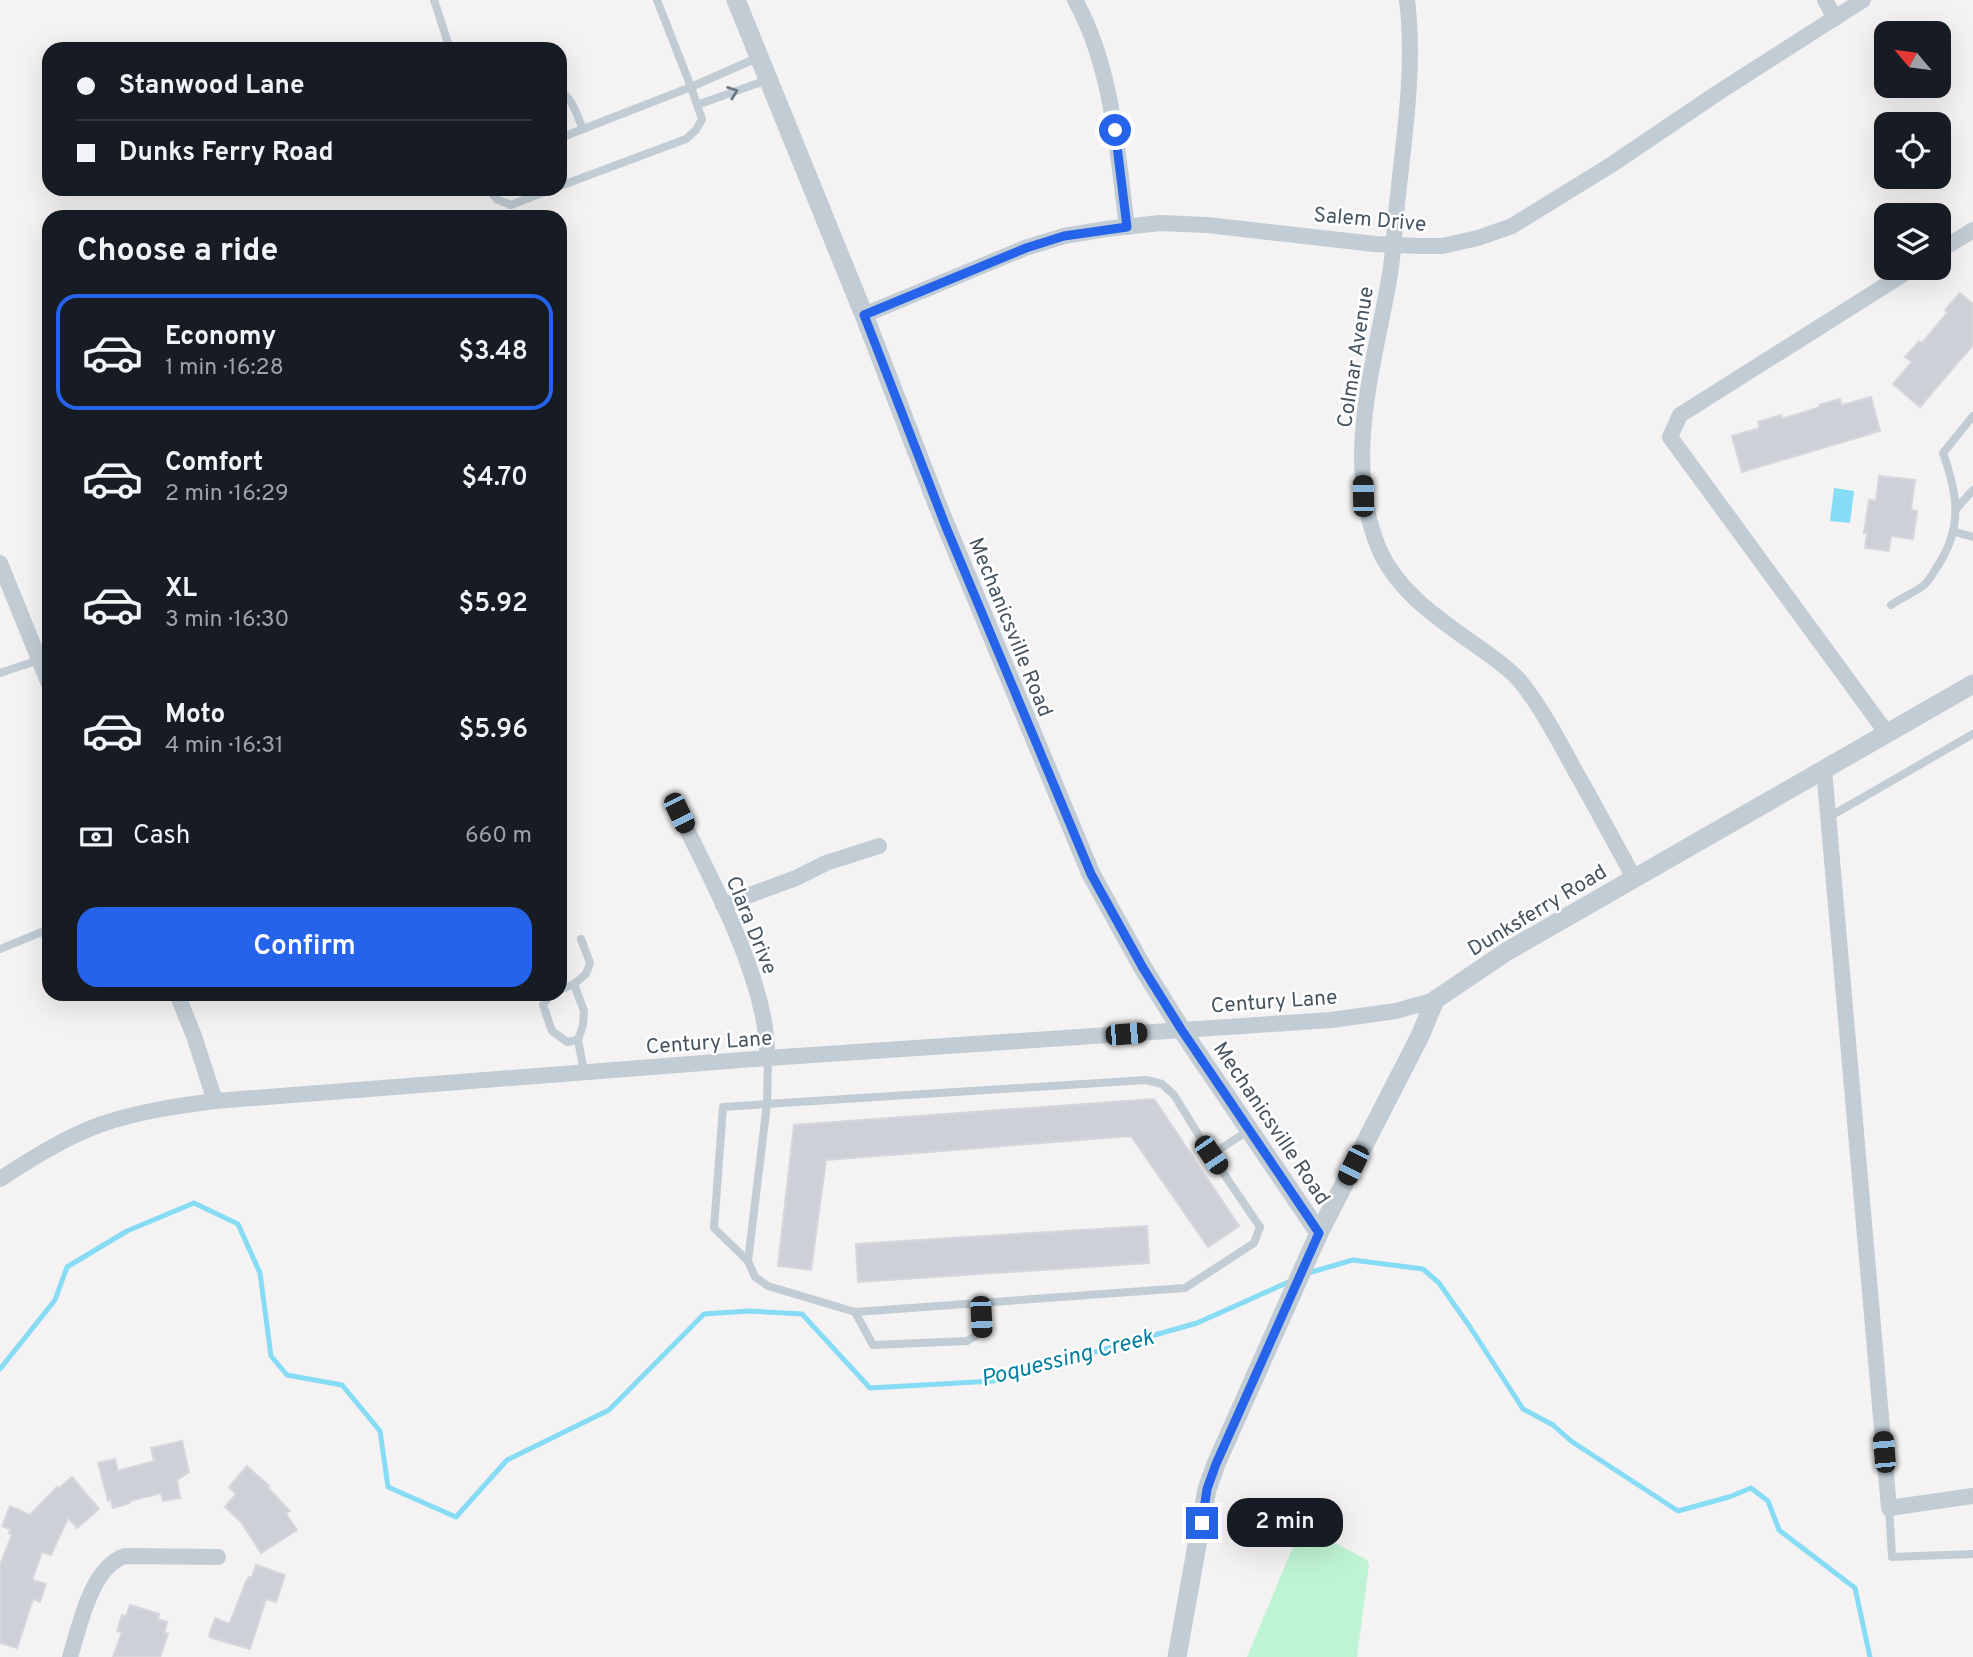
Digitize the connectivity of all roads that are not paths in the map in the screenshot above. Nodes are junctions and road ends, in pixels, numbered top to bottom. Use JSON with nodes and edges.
{"nodes":[{"id":1,"x":434,"y":0,"type":"edge"},
{"id":2,"x":657,"y":0,"type":"edge"},
{"id":3,"x":736,"y":0,"type":"edge"},
{"id":4,"x":1075,"y":0,"type":"edge"},
{"id":5,"x":1407,"y":0,"type":"edge"},
{"id":6,"x":1825,"y":0,"type":"edge"},
{"id":7,"x":1863,"y":0,"type":"edge"},
{"id":8,"x":1835,"y":18,"type":"junction"},
{"id":9,"x":448,"y":42,"type":"edge"},
{"id":10,"x":759,"y":57,"type":"junction"},
{"id":11,"x":768,"y":79,"type":"junction"},
{"id":12,"x":691,"y":87,"type":"junction"},
{"id":13,"x":567,"y":97,"type":"edge"},
{"id":14,"x":697,"y":105,"type":"junction"},
{"id":15,"x":583,"y":129,"type":"junction"},
{"id":16,"x":567,"y":135,"type":"edge"},
{"id":17,"x":567,"y":183,"type":"edge"},
{"id":18,"x":494,"y":196,"type":"edge"},
{"id":19,"x":534,"y":196,"type":"edge"},
{"id":20,"x":1127,"y":227,"type":"junction"},
{"id":21,"x":1973,"y":230,"type":"edge"},
{"id":22,"x":1951,"y":244,"type":"edge"},
{"id":23,"x":1394,"y":245,"type":"junction"},
{"id":24,"x":1894,"y":280,"type":"edge"},
{"id":25,"x":864,"y":315,"type":"junction"},
{"id":26,"x":1973,"y":416,"type":"edge"},
{"id":27,"x":1973,"y":490,"type":"edge"},
{"id":28,"x":1956,"y":509,"type":"junction"},
{"id":29,"x":1955,"y":532,"type":"junction"},
{"id":30,"x":1973,"y":537,"type":"edge"},
{"id":31,"x":0,"y":563,"type":"edge"},
{"id":32,"x":1891,"y":605,"type":"dead end"},
{"id":33,"x":39,"y":660,"type":"junction"},
{"id":34,"x":42,"y":667,"type":"edge"},
{"id":35,"x":0,"y":673,"type":"edge"},
{"id":36,"x":1973,"y":684,"type":"edge"},
{"id":37,"x":1886,"y":732,"type":"junction"},
{"id":38,"x":1973,"y":734,"type":"edge"},
{"id":39,"x":1824,"y":769,"type":"junction"},
{"id":40,"x":679,"y":813,"type":"dead end"},
{"id":41,"x":1829,"y":817,"type":"junction"},
{"id":42,"x":879,"y":846,"type":"dead end"},
{"id":43,"x":1634,"y":878,"type":"junction"},
{"id":44,"x":723,"y":905,"type":"junction"},
{"id":45,"x":42,"y":932,"type":"edge"},
{"id":46,"x":581,"y":939,"type":"dead end"},
{"id":47,"x":0,"y":950,"type":"edge"},
{"id":48,"x":574,"y":984,"type":"junction"},
{"id":49,"x":567,"y":987,"type":"edge"},
{"id":50,"x":1435,"y":1000,"type":"junction"},
{"id":51,"x":180,"y":1001,"type":"edge"},
{"id":52,"x":546,"y":1001,"type":"edge"},
{"id":53,"x":1181,"y":1029,"type":"junction"},
{"id":54,"x":578,"y":1040,"type":"junction"},
{"id":55,"x":768,"y":1058,"type":"junction"},
{"id":56,"x":584,"y":1072,"type":"junction"},
{"id":57,"x":215,"y":1101,"type":"junction"},
{"id":58,"x":767,"y":1104,"type":"junction"},
{"id":59,"x":1249,"y":1130,"type":"junction"},
{"id":60,"x":1211,"y":1155,"type":"junction"},
{"id":61,"x":0,"y":1179,"type":"edge"},
{"id":62,"x":1319,"y":1233,"type":"junction"},
{"id":63,"x":748,"y":1261,"type":"junction"},
{"id":64,"x":981,"y":1303,"type":"junction"},
{"id":65,"x":855,"y":1312,"type":"junction"},
{"id":66,"x":1973,"y":1496,"type":"edge"},
{"id":67,"x":1889,"y":1508,"type":"junction"},
{"id":68,"x":1973,"y":1554,"type":"edge"},
{"id":69,"x":218,"y":1557,"type":"dead end"},
{"id":70,"x":70,"y":1657,"type":"edge"},
{"id":71,"x":1177,"y":1657,"type":"edge"}],
"edges":[{"from":1,"to":9,"type":"lane"},
{"from":2,"to":12,"type":"lane"},
{"from":3,"to":10,"type":"street","name":"Mechanicsville Road"},
{"from":4,"to":20,"type":"street"},
{"from":5,"to":23,"type":"street","name":"Colmar Avenue"},
{"from":6,"to":8,"type":"street"},
{"from":7,"to":8,"type":"street","name":"Salem Drive"},
{"from":8,"to":23,"type":"street","name":"Salem Drive"},
{"from":10,"to":11,"type":"street","name":"Mechanicsville Road"},
{"from":10,"to":12,"type":"lane"},
{"from":14,"to":11,"type":"lane","one_way":true},
{"from":11,"to":25,"type":"street","name":"Mechanicsville Road"},
{"from":12,"to":14,"type":"lane"},
{"from":12,"to":15,"type":"lane"},
{"from":13,"to":15,"type":"lane"},
{"from":14,"to":17,"type":"lane"},
{"from":15,"to":16,"type":"lane"},
{"from":18,"to":19,"type":"lane"},
{"from":20,"to":23,"type":"street","name":"Salem Drive"},
{"from":20,"to":25,"type":"street","name":"Salem Drive"},
{"from":21,"to":22,"type":"street"},
{"from":23,"to":43,"type":"street","name":"Colmar Avenue"},
{"from":24,"to":37,"type":"street"},
{"from":25,"to":53,"type":"street","name":"Mechanicsville Road"},
{"from":26,"to":28,"type":"lane"},
{"from":27,"to":28,"type":"lane"},
{"from":28,"to":29,"type":"lane"},
{"from":29,"to":30,"type":"lane"},
{"from":29,"to":32,"type":"lane"},
{"from":31,"to":33,"type":"street"},
{"from":33,"to":34,"type":"street"},
{"from":33,"to":35,"type":"lane"},
{"from":36,"to":37,"type":"street","name":"Dunksferry Road"},
{"from":37,"to":39,"type":"street","name":"Dunksferry Road"},
{"from":38,"to":41,"type":"lane"},
{"from":39,"to":41,"type":"street"},
{"from":39,"to":43,"type":"street","name":"Dunksferry Road"},
{"from":40,"to":44,"type":"street","name":"Clara Drive"},
{"from":41,"to":67,"type":"street"},
{"from":42,"to":44,"type":"street"},
{"from":43,"to":50,"type":"street","name":"Dunksferry Road"},
{"from":44,"to":55,"type":"street","name":"Clara Drive"},
{"from":45,"to":47,"type":"lane"},
{"from":46,"to":48,"type":"lane"},
{"from":48,"to":49,"type":"lane"},
{"from":48,"to":54,"type":"lane"},
{"from":50,"to":53,"type":"street","name":"Century Lane"},
{"from":50,"to":62,"type":"street"},
{"from":51,"to":57,"type":"street"},
{"from":52,"to":54,"type":"lane"},
{"from":53,"to":55,"type":"street","name":"Century Lane"},
{"from":53,"to":59,"type":"street","name":"Mechanicsville Road"},
{"from":54,"to":56,"type":"lane"},
{"from":55,"to":56,"type":"street","name":"Century Lane"},
{"from":55,"to":58,"type":"lane"},
{"from":56,"to":57,"type":"street","name":"Century Lane"},
{"from":57,"to":61,"type":"street","name":"Century Lane"},
{"from":58,"to":60,"type":"lane"},
{"from":58,"to":63,"type":"lane"},
{"from":58,"to":63,"type":"lane"},
{"from":59,"to":60,"type":"lane"},
{"from":59,"to":62,"type":"street","name":"Mechanicsville Road"},
{"from":60,"to":64,"type":"lane"},
{"from":62,"to":71,"type":"street"},
{"from":63,"to":65,"type":"lane"},
{"from":64,"to":65,"type":"lane"},
{"from":64,"to":65,"type":"lane"},
{"from":66,"to":67,"type":"street"},
{"from":67,"to":68,"type":"lane"},
{"from":69,"to":70,"type":"street"}]}
